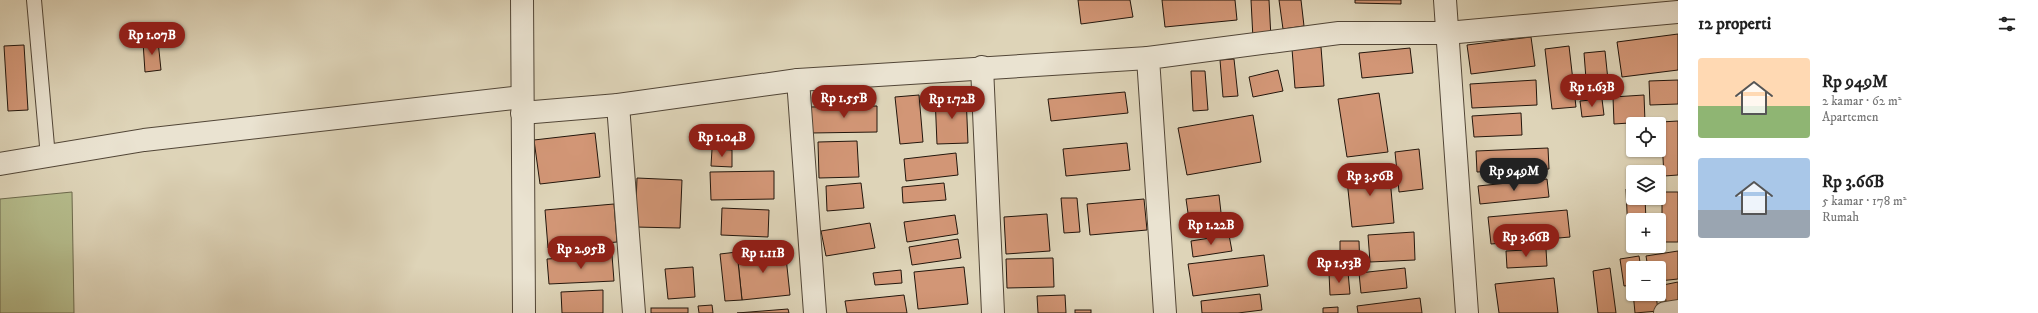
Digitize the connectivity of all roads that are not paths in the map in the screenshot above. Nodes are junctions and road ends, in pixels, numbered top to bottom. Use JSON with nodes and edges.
{"nodes":[{"id":1,"x":34,"y":0,"type":"edge"},
{"id":2,"x":522,"y":0,"type":"edge"},
{"id":3,"x":1444,"y":0,"type":"edge"},
{"id":4,"x":1678,"y":12,"type":"edge"},
{"id":5,"x":1447,"y":33,"type":"junction"},
{"id":6,"x":1148,"y":58,"type":"junction"},
{"id":7,"x":982,"y":67,"type":"junction"},
{"id":8,"x":798,"y":80,"type":"junction"},
{"id":9,"x":522,"y":105,"type":"junction"},
{"id":10,"x":618,"y":105,"type":"junction"},
{"id":11,"x":48,"y":157,"type":"junction"},
{"id":12,"x":0,"y":164,"type":"edge"},
{"id":13,"x":1678,"y":311,"type":"edge"},
{"id":14,"x":524,"y":313,"type":"edge"},
{"id":15,"x":634,"y":313,"type":"edge"},
{"id":16,"x":815,"y":313,"type":"edge"},
{"id":17,"x":993,"y":313,"type":"edge"},
{"id":18,"x":1165,"y":313,"type":"edge"},
{"id":19,"x":1467,"y":313,"type":"edge"},
{"id":20,"x":1665,"y":313,"type":"edge"}],
"edges":[{"from":1,"to":11,"type":"lane"},
{"from":2,"to":9,"type":"street"},
{"from":3,"to":5,"type":"street"},
{"from":4,"to":5,"type":"street"},
{"from":5,"to":6,"type":"street"},
{"from":5,"to":19,"type":"street"},
{"from":6,"to":7,"type":"street"},
{"from":6,"to":18,"type":"street"},
{"from":7,"to":8,"type":"street"},
{"from":7,"to":17,"type":"street"},
{"from":8,"to":10,"type":"street"},
{"from":8,"to":16,"type":"street"},
{"from":9,"to":10,"type":"street"},
{"from":9,"to":11,"type":"street"},
{"from":9,"to":14,"type":"street"},
{"from":10,"to":15,"type":"street"},
{"from":11,"to":12,"type":"street"},
{"from":13,"to":20,"type":"street"}]}
